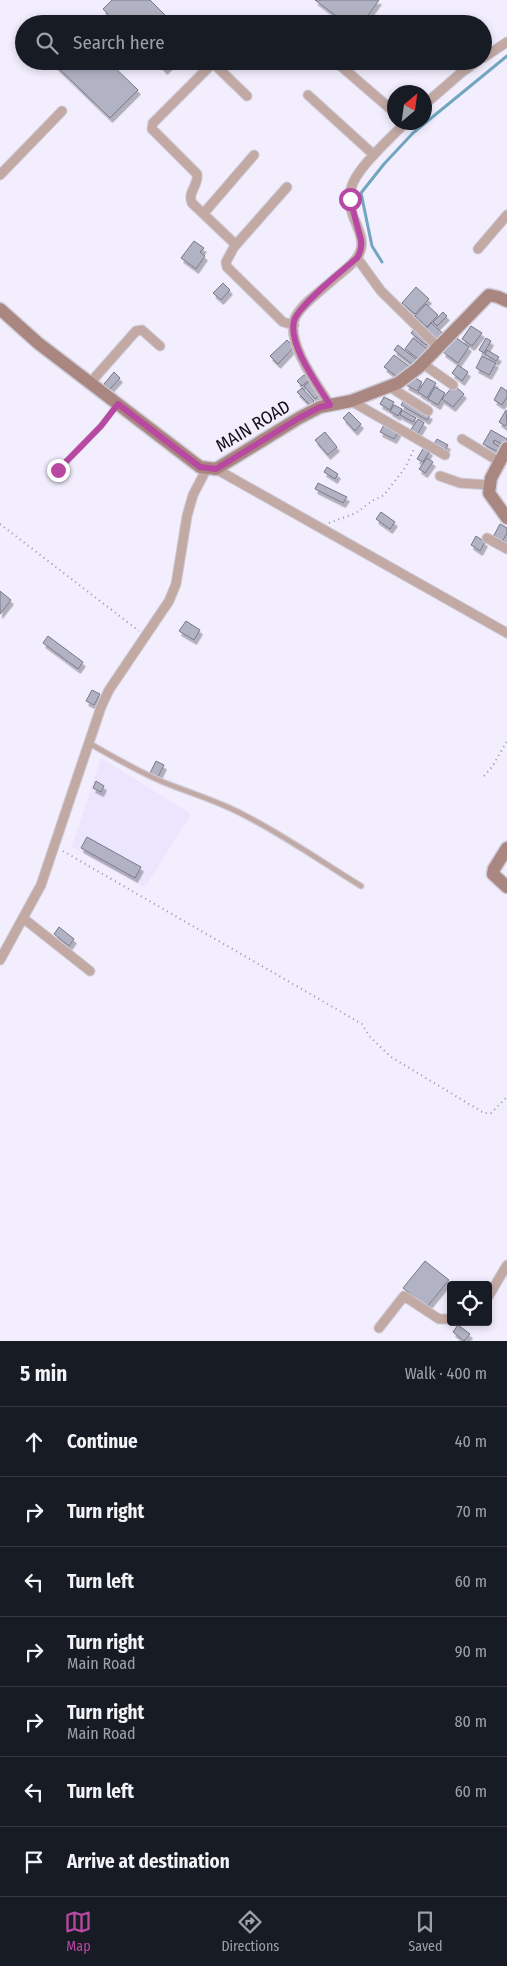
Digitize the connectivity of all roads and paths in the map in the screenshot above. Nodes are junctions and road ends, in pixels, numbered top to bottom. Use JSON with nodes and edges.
{"nodes":[{"id":1,"x":507,"y":42,"type":"edge"},
{"id":2,"x":492,"y":52,"type":"edge"},
{"id":3,"x":206,"y":70,"type":"edge"},
{"id":4,"x":222,"y":70,"type":"edge"},
{"id":5,"x":345,"y":70,"type":"edge"},
{"id":6,"x":465,"y":70,"type":"edge"},
{"id":7,"x":247,"y":96,"type":"dead end"},
{"id":8,"x":308,"y":96,"type":"dead end"},
{"id":9,"x":432,"y":98,"type":"edge"},
{"id":10,"x":387,"y":106,"type":"edge"},
{"id":11,"x":62,"y":111,"type":"dead end"},
{"id":12,"x":398,"y":130,"type":"edge"},
{"id":13,"x":254,"y":155,"type":"dead end"},
{"id":14,"x":374,"y":156,"type":"junction"},
{"id":15,"x":0,"y":175,"type":"edge"},
{"id":16,"x":287,"y":187,"type":"dead end"},
{"id":17,"x":204,"y":214,"type":"junction"},
{"id":18,"x":507,"y":215,"type":"edge"},
{"id":19,"x":234,"y":247,"type":"junction"},
{"id":20,"x":478,"y":249,"type":"dead end"},
{"id":21,"x":357,"y":258,"type":"junction"},
{"id":22,"x":507,"y":301,"type":"edge"},
{"id":23,"x":0,"y":309,"type":"edge"},
{"id":24,"x":294,"y":325,"type":"junction"},
{"id":25,"x":160,"y":346,"type":"dead end"},
{"id":26,"x":438,"y":347,"type":"junction"},
{"id":27,"x":423,"y":364,"type":"junction"},
{"id":28,"x":90,"y":382,"type":"junction"},
{"id":29,"x":453,"y":385,"type":"dead end"},
{"id":30,"x":390,"y":387,"type":"junction"},
{"id":31,"x":351,"y":401,"type":"junction"},
{"id":32,"x":118,"y":404,"type":"junction"},
{"id":33,"x":330,"y":405,"type":"junction"},
{"id":34,"x":428,"y":411,"type":"dead end"},
{"id":35,"x":462,"y":439,"type":"dead end"},
{"id":36,"x":418,"y":441,"type":"junction"},
{"id":37,"x":507,"y":448,"type":"edge"},
{"id":38,"x":445,"y":455,"type":"dead end"},
{"id":39,"x":500,"y":462,"type":"junction"},
{"id":40,"x":211,"y":468,"type":"junction"},
{"id":41,"x":58,"y":470,"type":"dead end"},
{"id":42,"x":440,"y":476,"type":"dead end"},
{"id":43,"x":489,"y":485,"type":"junction"},
{"id":44,"x":507,"y":518,"type":"edge"},
{"id":45,"x":0,"y":524,"type":"edge"},
{"id":46,"x":317,"y":526,"type":"junction"},
{"id":47,"x":487,"y":538,"type":"dead end"},
{"id":48,"x":507,"y":549,"type":"edge"},
{"id":49,"x":507,"y":633,"type":"edge"},
{"id":50,"x":146,"y":636,"type":"junction"},
{"id":51,"x":507,"y":741,"type":"edge"},
{"id":52,"x":89,"y":742,"type":"junction"},
{"id":53,"x":484,"y":776,"type":"dead end"},
{"id":54,"x":54,"y":846,"type":"junction"},
{"id":55,"x":507,"y":848,"type":"edge"},
{"id":56,"x":362,"y":886,"type":"dead end"},
{"id":57,"x":507,"y":887,"type":"edge"},
{"id":58,"x":23,"y":918,"type":"junction"},
{"id":59,"x":0,"y":960,"type":"edge"},
{"id":60,"x":90,"y":971,"type":"dead end"},
{"id":61,"x":507,"y":1098,"type":"edge"},
{"id":62,"x":507,"y":1265,"type":"edge"},
{"id":63,"x":492,"y":1290,"type":"edge"},
{"id":64,"x":447,"y":1319,"type":"edge"},
{"id":65,"x":379,"y":1328,"type":"dead end"}],
"edges":[{"from":1,"to":2,"type":"street"},
{"from":3,"to":17,"type":"street"},
{"from":4,"to":7,"type":"street"},
{"from":5,"to":10,"type":"street"},
{"from":6,"to":9,"type":"street"},
{"from":8,"to":14,"type":"street"},
{"from":11,"to":15,"type":"street"},
{"from":12,"to":14,"type":"street"},
{"from":13,"to":17,"type":"street"},
{"from":14,"to":21,"type":"street"},
{"from":16,"to":19,"type":"street"},
{"from":17,"to":19,"type":"street"},
{"from":18,"to":20,"type":"street"},
{"from":19,"to":24,"type":"street"},
{"from":21,"to":24,"type":"street"},
{"from":21,"to":26,"type":"street"},
{"from":22,"to":26,"type":"street","name":"MAIN ROAD"},
{"from":23,"to":28,"type":"street","name":"MAIN ROAD"},
{"from":24,"to":33,"type":"street"},
{"from":25,"to":28,"type":"street"},
{"from":26,"to":27,"type":"street","name":"MAIN ROAD"},
{"from":27,"to":29,"type":"street"},
{"from":27,"to":30,"type":"street","name":"MAIN ROAD"},
{"from":28,"to":32,"type":"street","name":"MAIN ROAD"},
{"from":30,"to":31,"type":"street","name":"MAIN ROAD"},
{"from":30,"to":34,"type":"street"},
{"from":31,"to":33,"type":"street","name":"MAIN ROAD"},
{"from":31,"to":36,"type":"street"},
{"from":32,"to":40,"type":"street","name":"MAIN ROAD"},
{"from":32,"to":41,"type":"lane"},
{"from":33,"to":40,"type":"street","name":"MAIN ROAD"},
{"from":35,"to":39,"type":"street"},
{"from":36,"to":38,"type":"street"},
{"from":36,"to":46,"type":"path"},
{"from":37,"to":39,"type":"street"},
{"from":39,"to":43,"type":"street"},
{"from":40,"to":46,"type":"street"},
{"from":40,"to":50,"type":"street"},
{"from":42,"to":43,"type":"street"},
{"from":43,"to":44,"type":"street"},
{"from":45,"to":50,"type":"path"},
{"from":46,"to":49,"type":"street"},
{"from":47,"to":48,"type":"street"},
{"from":50,"to":52,"type":"street"},
{"from":51,"to":53,"type":"path"},
{"from":52,"to":54,"type":"street"},
{"from":52,"to":56,"type":"lane"},
{"from":54,"to":58,"type":"street"},
{"from":54,"to":61,"type":"path"},
{"from":55,"to":57,"type":"street"},
{"from":58,"to":59,"type":"street"},
{"from":58,"to":60,"type":"street"},
{"from":62,"to":63,"type":"street"},
{"from":64,"to":65,"type":"street"}]}
